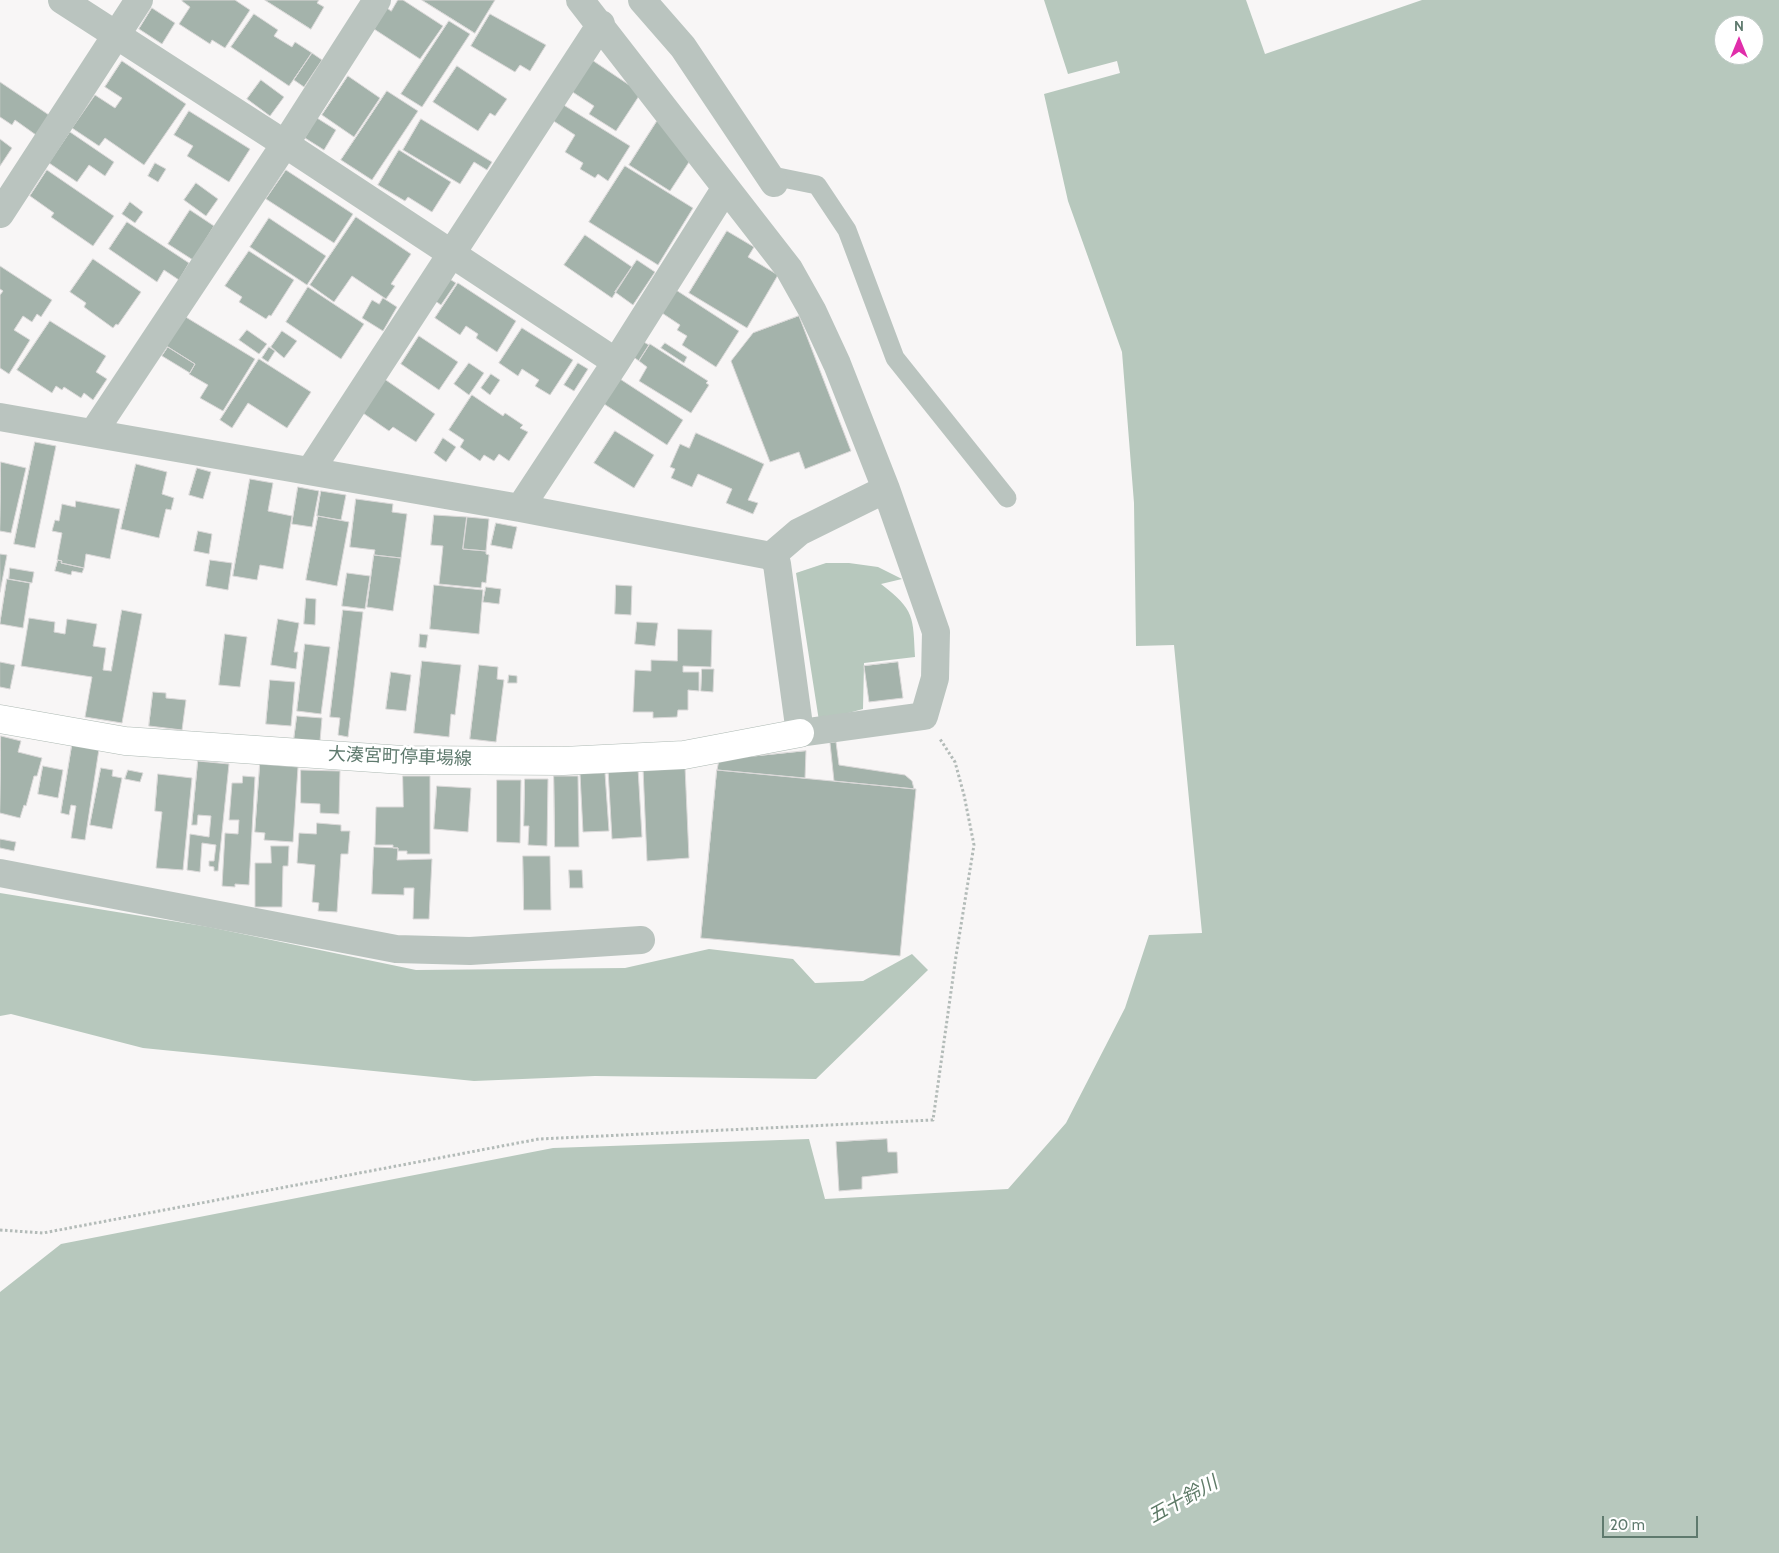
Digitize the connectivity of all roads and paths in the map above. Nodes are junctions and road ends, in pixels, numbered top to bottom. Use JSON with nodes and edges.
{"nodes":[{"id":1,"x":62,"y":0,"type":"edge"},
{"id":2,"x":139,"y":0,"type":"edge"},
{"id":3,"x":377,"y":0,"type":"edge"},
{"id":4,"x":580,"y":0,"type":"edge"},
{"id":5,"x":642,"y":0,"type":"edge"},
{"id":6,"x":600,"y":24,"type":"junction"},
{"id":7,"x":116,"y":36,"type":"junction"},
{"id":8,"x":285,"y":144,"type":"junction"},
{"id":9,"x":771,"y":179,"type":"joint"},
{"id":10,"x":725,"y":189,"type":"junction"},
{"id":11,"x":0,"y":214,"type":"edge"},
{"id":12,"x":452,"y":254,"type":"junction"},
{"id":13,"x":616,"y":362,"type":"junction"},
{"id":14,"x":0,"y":418,"type":"edge"},
{"id":15,"x":93,"y":433,"type":"junction"},
{"id":16,"x":310,"y":471,"type":"junction"},
{"id":17,"x":886,"y":489,"type":"junction"},
{"id":18,"x":1007,"y":498,"type":"dead end"},
{"id":19,"x":520,"y":508,"type":"junction"},
{"id":20,"x":771,"y":556,"type":"junction"},
{"id":21,"x":924,"y":716,"type":"junction"},
{"id":22,"x":0,"y":719,"type":"edge"},
{"id":23,"x":800,"y":733,"type":"junction"},
{"id":24,"x":0,"y":873,"type":"edge"},
{"id":25,"x":641,"y":940,"type":"dead end"},
{"id":26,"x":0,"y":1230,"type":"edge"}],
"edges":[{"from":1,"to":7,"type":"street"},
{"from":2,"to":7,"type":"street"},
{"from":3,"to":8,"type":"street"},
{"from":4,"to":6,"type":"street"},
{"from":5,"to":9,"type":"street"},
{"from":6,"to":10,"type":"street"},
{"from":6,"to":12,"type":"street"},
{"from":7,"to":8,"type":"street"},
{"from":7,"to":11,"type":"street"},
{"from":8,"to":12,"type":"street"},
{"from":8,"to":15,"type":"street"},
{"from":9,"to":18,"type":"lane"},
{"from":10,"to":13,"type":"street"},
{"from":10,"to":17,"type":"street"},
{"from":12,"to":13,"type":"street"},
{"from":12,"to":16,"type":"street"},
{"from":13,"to":19,"type":"street"},
{"from":14,"to":15,"type":"street"},
{"from":15,"to":16,"type":"street"},
{"from":16,"to":19,"type":"street"},
{"from":17,"to":20,"type":"street"},
{"from":17,"to":21,"type":"street"},
{"from":19,"to":20,"type":"street"},
{"from":20,"to":23,"type":"street"},
{"from":21,"to":23,"type":"street"},
{"from":21,"to":26,"type":"path"},
{"from":22,"to":23,"type":"main road","name":"大湊宮町停車場線"},
{"from":24,"to":25,"type":"street"}]}
